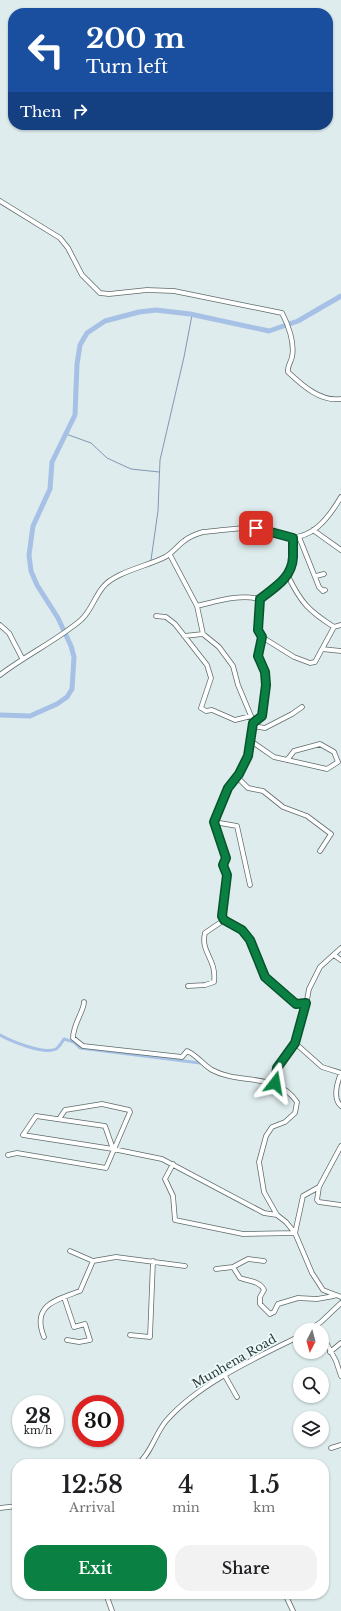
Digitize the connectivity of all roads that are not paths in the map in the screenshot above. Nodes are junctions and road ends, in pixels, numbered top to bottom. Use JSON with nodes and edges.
{"nodes":[{"id":1,"x":0,"y":201,"type":"edge"},
{"id":2,"x":341,"y":399,"type":"edge"},
{"id":3,"x":341,"y":497,"type":"edge"},
{"id":4,"x":339,"y":505,"type":"edge"},
{"id":5,"x":313,"y":530,"type":"junction"},
{"id":6,"x":299,"y":537,"type":"junction"},
{"id":7,"x":293,"y":538,"type":"junction"},
{"id":8,"x":341,"y":550,"type":"edge"},
{"id":9,"x":170,"y":554,"type":"junction"},
{"id":10,"x":324,"y":574,"type":"dead end"},
{"id":11,"x":288,"y":576,"type":"junction"},
{"id":12,"x":316,"y":576,"type":"junction"},
{"id":13,"x":325,"y":590,"type":"dead end"},
{"id":14,"x":260,"y":599,"type":"junction"},
{"id":15,"x":197,"y":606,"type":"junction"},
{"id":16,"x":156,"y":616,"type":"dead end"},
{"id":17,"x":0,"y":625,"type":"edge"},
{"id":18,"x":341,"y":625,"type":"edge"},
{"id":19,"x":334,"y":627,"type":"junction"},
{"id":20,"x":204,"y":634,"type":"junction"},
{"id":21,"x":184,"y":636,"type":"junction"},
{"id":22,"x":262,"y":637,"type":"junction"},
{"id":23,"x":322,"y":649,"type":"junction"},
{"id":24,"x":341,"y":651,"type":"edge"},
{"id":25,"x":22,"y":658,"type":"junction"},
{"id":26,"x":0,"y":675,"type":"edge"},
{"id":27,"x":302,"y":707,"type":"dead end"},
{"id":28,"x":251,"y":716,"type":"junction"},
{"id":29,"x":252,"y":725,"type":"junction"},
{"id":30,"x":251,"y":740,"type":"junction"},
{"id":31,"x":287,"y":760,"type":"junction"},
{"id":32,"x":239,"y":774,"type":"junction"},
{"id":33,"x":214,"y":822,"type":"junction"},
{"id":34,"x":320,"y":851,"type":"dead end"},
{"id":35,"x":250,"y":885,"type":"dead end"},
{"id":36,"x":224,"y":920,"type":"junction"},
{"id":37,"x":341,"y":948,"type":"edge"},
{"id":38,"x":334,"y":954,"type":"junction"},
{"id":39,"x":341,"y":960,"type":"edge"},
{"id":40,"x":188,"y":986,"type":"dead end"},
{"id":41,"x":84,"y":1002,"type":"dead end"},
{"id":42,"x":306,"y":1003,"type":"junction"},
{"id":43,"x":295,"y":1043,"type":"junction"},
{"id":44,"x":341,"y":1073,"type":"edge"},
{"id":45,"x":275,"y":1083,"type":"junction"},
{"id":46,"x":341,"y":1106,"type":"edge"},
{"id":47,"x":59,"y":1119,"type":"junction"},
{"id":48,"x":341,"y":1146,"type":"edge"},
{"id":49,"x":113,"y":1149,"type":"junction"},
{"id":50,"x":8,"y":1155,"type":"dead end"},
{"id":51,"x":173,"y":1164,"type":"junction"},
{"id":52,"x":319,"y":1187,"type":"junction"},
{"id":53,"x":341,"y":1205,"type":"edge"},
{"id":54,"x":277,"y":1215,"type":"junction"},
{"id":55,"x":295,"y":1234,"type":"junction"},
{"id":56,"x":70,"y":1251,"type":"dead end"},
{"id":57,"x":93,"y":1261,"type":"junction"},
{"id":58,"x":153,"y":1261,"type":"junction"},
{"id":59,"x":264,"y":1261,"type":"dead end"},
{"id":60,"x":184,"y":1266,"type":"dead end"},
{"id":61,"x":233,"y":1267,"type":"junction"},
{"id":62,"x":216,"y":1269,"type":"dead end"},
{"id":63,"x":335,"y":1296,"type":"junction"},
{"id":64,"x":64,"y":1297,"type":"junction"},
{"id":65,"x":341,"y":1297,"type":"edge"},
{"id":66,"x":341,"y":1303,"type":"edge"},
{"id":67,"x":319,"y":1323,"type":"edge"},
{"id":68,"x":130,"y":1335,"type":"dead end"},
{"id":69,"x":44,"y":1337,"type":"dead end"},
{"id":70,"x":67,"y":1340,"type":"dead end"},
{"id":71,"x":293,"y":1340,"type":"edge"},
{"id":72,"x":341,"y":1343,"type":"edge"},
{"id":73,"x":330,"y":1352,"type":"joint"},
{"id":74,"x":225,"y":1376,"type":"junction"},
{"id":75,"x":341,"y":1376,"type":"edge"},
{"id":76,"x":237,"y":1397,"type":"dead end"},
{"id":77,"x":341,"y":1445,"type":"edge"},
{"id":78,"x":331,"y":1448,"type":"dead end"},
{"id":79,"x":144,"y":1459,"type":"edge"},
{"id":80,"x":12,"y":1507,"type":"edge"},
{"id":81,"x":0,"y":1508,"type":"edge"},
{"id":82,"x":108,"y":1599,"type":"edge"},
{"id":83,"x":287,"y":1599,"type":"edge"},
{"id":84,"x":112,"y":1611,"type":"edge"},
{"id":85,"x":293,"y":1611,"type":"edge"}],
"edges":[{"from":1,"to":2,"type":"street"},
{"from":3,"to":4,"type":"street"},
{"from":4,"to":5,"type":"street"},
{"from":5,"to":6,"type":"street"},
{"from":5,"to":8,"type":"street"},
{"from":6,"to":7,"type":"street"},
{"from":6,"to":12,"type":"street"},
{"from":7,"to":9,"type":"street"},
{"from":7,"to":11,"type":"street"},
{"from":9,"to":15,"type":"street"},
{"from":9,"to":25,"type":"street"},
{"from":10,"to":12,"type":"street"},
{"from":11,"to":14,"type":"street"},
{"from":11,"to":19,"type":"street"},
{"from":12,"to":13,"type":"street"},
{"from":14,"to":15,"type":"street"},
{"from":14,"to":22,"type":"street"},
{"from":15,"to":20,"type":"street"},
{"from":16,"to":21,"type":"street"},
{"from":17,"to":25,"type":"street"},
{"from":18,"to":19,"type":"street"},
{"from":19,"to":23,"type":"street"},
{"from":20,"to":21,"type":"street"},
{"from":20,"to":28,"type":"street"},
{"from":21,"to":28,"type":"street"},
{"from":22,"to":23,"type":"street"},
{"from":22,"to":29,"type":"street"},
{"from":23,"to":24,"type":"street"},
{"from":25,"to":26,"type":"street"},
{"from":27,"to":29,"type":"street"},
{"from":28,"to":29,"type":"street"},
{"from":29,"to":30,"type":"street"},
{"from":30,"to":31,"type":"street"},
{"from":30,"to":32,"type":"street"},
{"from":31,"to":31,"type":"street"},
{"from":32,"to":33,"type":"street"},
{"from":32,"to":34,"type":"street"},
{"from":33,"to":35,"type":"street"},
{"from":33,"to":36,"type":"street"},
{"from":36,"to":40,"type":"street"},
{"from":36,"to":42,"type":"street"},
{"from":37,"to":38,"type":"street"},
{"from":38,"to":39,"type":"street"},
{"from":38,"to":42,"type":"street"},
{"from":41,"to":45,"type":"street"},
{"from":42,"to":43,"type":"street"},
{"from":43,"to":44,"type":"street"},
{"from":43,"to":45,"type":"street"},
{"from":44,"to":46,"type":"street"},
{"from":45,"to":54,"type":"street"},
{"from":47,"to":49,"type":"street"},
{"from":47,"to":49,"type":"street"},
{"from":47,"to":49,"type":"street"},
{"from":48,"to":52,"type":"street"},
{"from":49,"to":50,"type":"street"},
{"from":49,"to":51,"type":"street"},
{"from":51,"to":54,"type":"street"},
{"from":51,"to":55,"type":"street"},
{"from":52,"to":53,"type":"street"},
{"from":52,"to":55,"type":"street"},
{"from":54,"to":55,"type":"street"},
{"from":55,"to":63,"type":"street"},
{"from":56,"to":57,"type":"street"},
{"from":57,"to":58,"type":"street"},
{"from":57,"to":64,"type":"street"},
{"from":58,"to":60,"type":"street"},
{"from":58,"to":68,"type":"street"},
{"from":59,"to":61,"type":"street"},
{"from":61,"to":62,"type":"street"},
{"from":61,"to":63,"type":"street"},
{"from":63,"to":65,"type":"street"},
{"from":64,"to":69,"type":"street"},
{"from":64,"to":70,"type":"street"},
{"from":66,"to":67,"type":"street"},
{"from":71,"to":74,"type":"street","name":"Munhena Road"},
{"from":72,"to":73,"type":"street"},
{"from":73,"to":75,"type":"street"},
{"from":74,"to":76,"type":"street"},
{"from":74,"to":79,"type":"street","name":"Munhena Road"},
{"from":77,"to":78,"type":"street"},
{"from":80,"to":81,"type":"street"},
{"from":82,"to":84,"type":"street"},
{"from":83,"to":85,"type":"street"}]}
